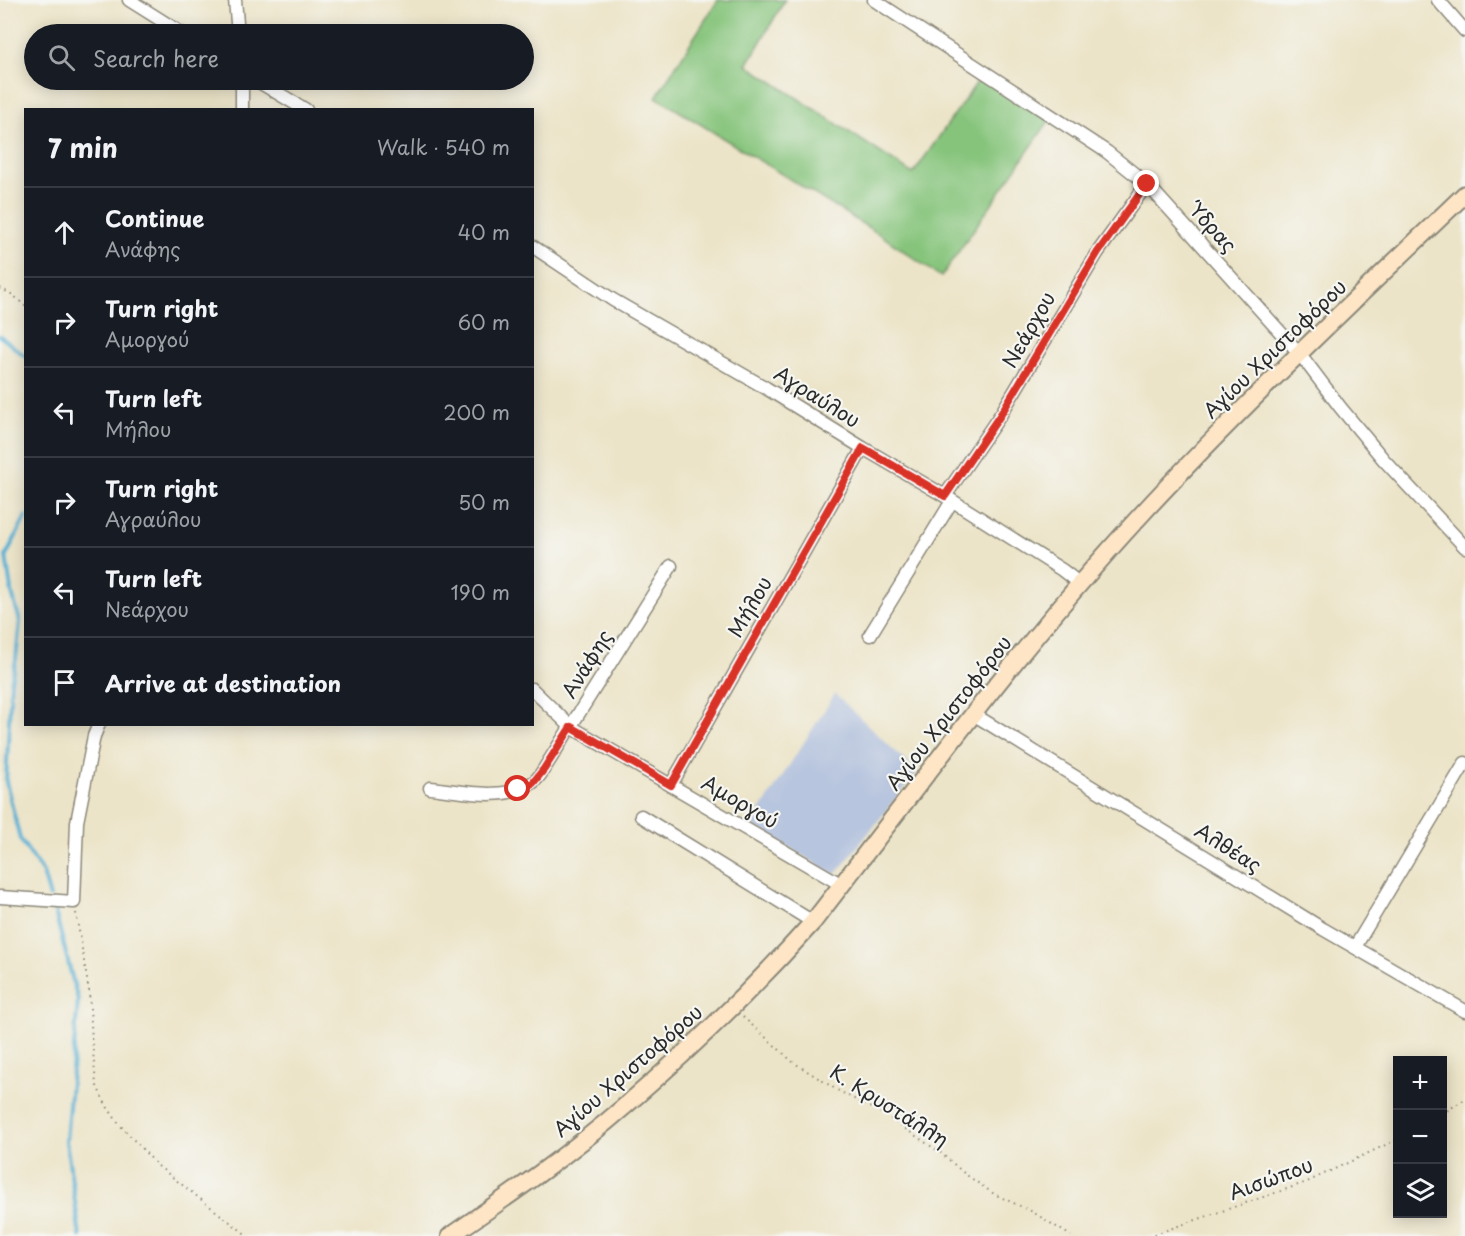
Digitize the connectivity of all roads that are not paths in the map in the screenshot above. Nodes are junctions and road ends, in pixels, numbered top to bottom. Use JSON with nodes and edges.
{"nodes":[{"id":1,"x":129,"y":0,"type":"edge"},
{"id":2,"x":235,"y":0,"type":"edge"},
{"id":3,"x":874,"y":0,"type":"edge"},
{"id":4,"x":1438,"y":0,"type":"edge"},
{"id":5,"x":167,"y":24,"type":"edge"},
{"id":6,"x":237,"y":24,"type":"edge"},
{"id":7,"x":1465,"y":31,"type":"edge"},
{"id":8,"x":242,"y":90,"type":"edge"},
{"id":9,"x":273,"y":90,"type":"edge"},
{"id":10,"x":242,"y":108,"type":"edge"},
{"id":11,"x":303,"y":108,"type":"edge"},
{"id":12,"x":1147,"y":184,"type":"junction"},
{"id":13,"x":1465,"y":194,"type":"edge"},
{"id":14,"x":534,"y":247,"type":"edge"},
{"id":15,"x":1300,"y":354,"type":"junction"},
{"id":16,"x":863,"y":448,"type":"junction"},
{"id":17,"x":949,"y":498,"type":"junction"},
{"id":18,"x":1465,"y":547,"type":"edge"},
{"id":19,"x":671,"y":567,"type":"dead end"},
{"id":20,"x":1080,"y":584,"type":"junction"},
{"id":21,"x":870,"y":635,"type":"dead end"},
{"id":22,"x":534,"y":691,"type":"edge"},
{"id":23,"x":973,"y":714,"type":"junction"},
{"id":24,"x":98,"y":726,"type":"edge"},
{"id":25,"x":571,"y":727,"type":"junction"},
{"id":26,"x":1465,"y":763,"type":"edge"},
{"id":27,"x":671,"y":785,"type":"junction"},
{"id":28,"x":430,"y":788,"type":"dead end"},
{"id":29,"x":642,"y":816,"type":"dead end"},
{"id":30,"x":842,"y":885,"type":"junction"},
{"id":31,"x":0,"y":897,"type":"edge"},
{"id":32,"x":813,"y":922,"type":"junction"},
{"id":33,"x":1355,"y":947,"type":"junction"},
{"id":34,"x":1465,"y":1011,"type":"edge"},
{"id":35,"x":450,"y":1236,"type":"edge"}],
"edges":[{"from":1,"to":5,"type":"street"},
{"from":2,"to":6,"type":"street"},
{"from":3,"to":12,"type":"street","name":"Ύδρας"},
{"from":4,"to":7,"type":"street"},
{"from":8,"to":10,"type":"street"},
{"from":9,"to":11,"type":"street"},
{"from":12,"to":15,"type":"street","name":"Ύδρας"},
{"from":12,"to":17,"type":"street","name":"Νεάρχου"},
{"from":13,"to":15,"type":"main road","name":"Αγίου Χριστοφόρου"},
{"from":14,"to":16,"type":"street","name":"Αγραύλου"},
{"from":15,"to":18,"type":"street","name":"Ύδρας"},
{"from":15,"to":20,"type":"main road","name":"Αγίου Χριστοφόρου"},
{"from":16,"to":17,"type":"street","name":"Αγραύλου"},
{"from":16,"to":27,"type":"street","name":"Μήλου"},
{"from":17,"to":20,"type":"street","name":"Αγραύλου"},
{"from":17,"to":21,"type":"street","name":"Νεάρχου"},
{"from":19,"to":25,"type":"street","name":"Ανάφης"},
{"from":20,"to":23,"type":"main road","name":"Αγίου Χριστοφόρου"},
{"from":22,"to":25,"type":"street","name":"Αμοργού"},
{"from":23,"to":30,"type":"main road","name":"Αγίου Χριστοφόρου"},
{"from":23,"to":33,"type":"street","name":"Αλθέας"},
{"from":24,"to":31,"type":"street"},
{"from":25,"to":27,"type":"street","name":"Αμοργού"},
{"from":25,"to":28,"type":"street","name":"Ανάφης"},
{"from":26,"to":33,"type":"street"},
{"from":27,"to":30,"type":"street","name":"Αμοργού"},
{"from":29,"to":32,"type":"street"},
{"from":30,"to":32,"type":"main road","name":"Αγίου Χριστοφόρου"},
{"from":32,"to":35,"type":"main road","name":"Αγίου Χριστοφόρου"},
{"from":33,"to":34,"type":"street","name":"Αλθέας"}]}
